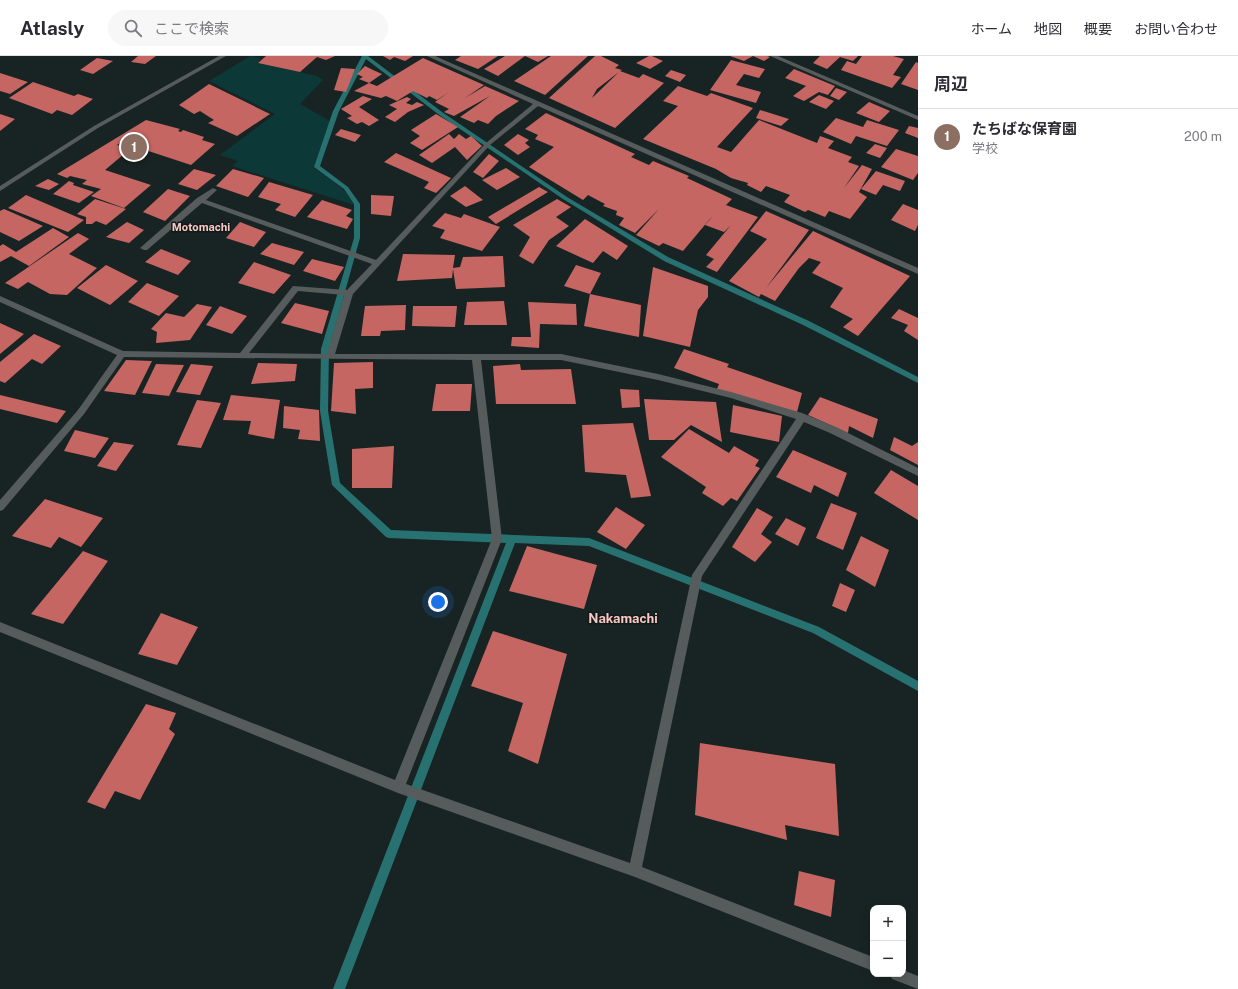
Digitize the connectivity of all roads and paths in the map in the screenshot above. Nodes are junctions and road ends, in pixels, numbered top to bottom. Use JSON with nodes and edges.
{"nodes":[{"id":1,"x":223,"y":56,"type":"edge"},
{"id":2,"x":430,"y":56,"type":"edge"},
{"id":3,"x":773,"y":56,"type":"edge"},
{"id":4,"x":537,"y":104,"type":"junction"},
{"id":5,"x":918,"y":118,"type":"edge"},
{"id":6,"x":0,"y":189,"type":"edge"},
{"id":7,"x":213,"y":190,"type":"dead end"},
{"id":8,"x":200,"y":200,"type":"junction"},
{"id":9,"x":144,"y":248,"type":"dead end"},
{"id":10,"x":377,"y":263,"type":"junction"},
{"id":11,"x":918,"y":271,"type":"edge"},
{"id":12,"x":349,"y":294,"type":"junction"},
{"id":13,"x":0,"y":299,"type":"edge"},
{"id":14,"x":122,"y":354,"type":"junction"},
{"id":15,"x":242,"y":356,"type":"junction"},
{"id":16,"x":476,"y":356,"type":"junction"},
{"id":17,"x":330,"y":357,"type":"junction"},
{"id":18,"x":802,"y":417,"type":"junction"},
{"id":19,"x":918,"y":472,"type":"edge"},
{"id":20,"x":0,"y":507,"type":"edge"},
{"id":21,"x":0,"y":627,"type":"edge"},
{"id":22,"x":398,"y":787,"type":"junction"},
{"id":23,"x":635,"y":871,"type":"junction"},
{"id":24,"x":870,"y":963,"type":"edge"},
{"id":25,"x":904,"y":977,"type":"edge"},
{"id":26,"x":918,"y":983,"type":"edge"}],
"edges":[{"from":1,"to":6,"type":"street"},
{"from":2,"to":4,"type":"street"},
{"from":3,"to":5,"type":"street"},
{"from":4,"to":10,"type":"street"},
{"from":4,"to":11,"type":"street"},
{"from":7,"to":8,"type":"street"},
{"from":8,"to":9,"type":"street"},
{"from":8,"to":10,"type":"street"},
{"from":10,"to":12,"type":"street"},
{"from":12,"to":15,"type":"street"},
{"from":12,"to":17,"type":"street"},
{"from":13,"to":14,"type":"street"},
{"from":14,"to":15,"type":"street"},
{"from":14,"to":20,"type":"street"},
{"from":15,"to":17,"type":"street"},
{"from":16,"to":17,"type":"street"},
{"from":16,"to":18,"type":"street"},
{"from":16,"to":22,"type":"street"},
{"from":18,"to":19,"type":"street"},
{"from":18,"to":23,"type":"street"},
{"from":21,"to":22,"type":"street"},
{"from":22,"to":23,"type":"street"},
{"from":23,"to":24,"type":"street"},
{"from":25,"to":26,"type":"street"}]}
